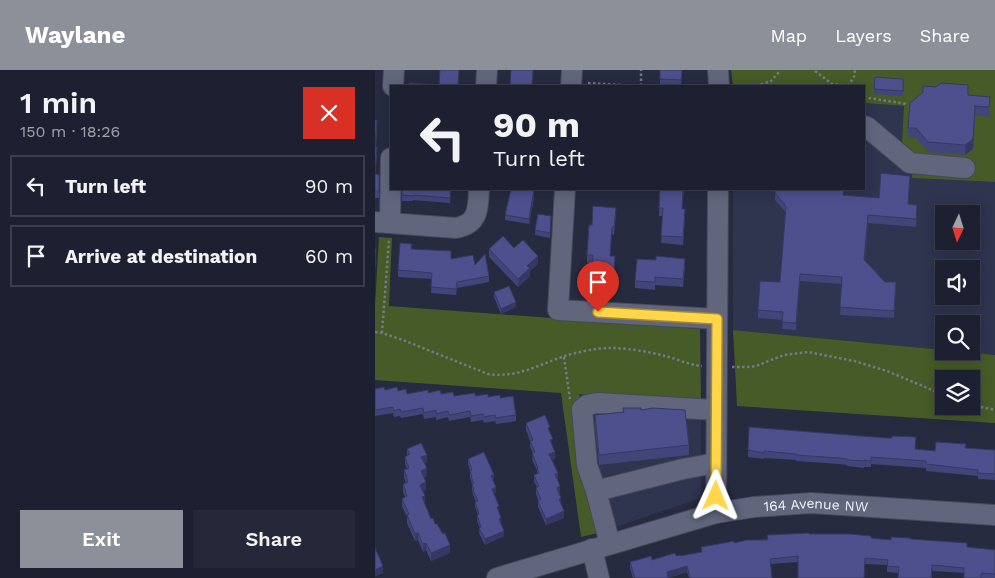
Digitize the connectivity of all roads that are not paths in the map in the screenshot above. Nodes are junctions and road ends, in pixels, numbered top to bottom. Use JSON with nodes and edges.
{"nodes":[{"id":1,"x":394,"y":70,"type":"edge"},
{"id":2,"x":487,"y":70,"type":"edge"},
{"id":3,"x":718,"y":70,"type":"edge"},
{"id":4,"x":393,"y":85,"type":"edge"},
{"id":5,"x":486,"y":85,"type":"edge"},
{"id":6,"x":719,"y":85,"type":"edge"},
{"id":7,"x":865,"y":126,"type":"edge"},
{"id":8,"x":390,"y":165,"type":"edge"},
{"id":9,"x":965,"y":168,"type":"dead end"},
{"id":10,"x":479,"y":190,"type":"edge"},
{"id":11,"x":565,"y":190,"type":"edge"},
{"id":12,"x":718,"y":190,"type":"edge"},
{"id":13,"x":382,"y":223,"type":"edge"},
{"id":14,"x":717,"y":319,"type":"junction"},
{"id":15,"x":716,"y":410,"type":"junction"},
{"id":16,"x":716,"y":463,"type":"junction"},
{"id":17,"x":596,"y":491,"type":"junction"},
{"id":18,"x":716,"y":513,"type":"junction"},
{"id":19,"x":995,"y":515,"type":"edge"},
{"id":20,"x":600,"y":547,"type":"junction"},
{"id":21,"x":503,"y":577,"type":"edge"},
{"id":22,"x":599,"y":578,"type":"edge"}],
"edges":[{"from":1,"to":4,"type":"street"},
{"from":2,"to":5,"type":"street"},
{"from":3,"to":6,"type":"street"},
{"from":7,"to":9,"type":"street"},
{"from":8,"to":13,"type":"street"},
{"from":10,"to":13,"type":"street"},
{"from":11,"to":14,"type":"street"},
{"from":12,"to":14,"type":"street"},
{"from":14,"to":15,"type":"street"},
{"from":15,"to":16,"type":"street"},
{"from":15,"to":17,"type":"street"},
{"from":16,"to":17,"type":"street"},
{"from":16,"to":18,"type":"street"},
{"from":17,"to":20,"type":"street"},
{"from":18,"to":19,"type":"street","name":"164 Avenue NW"},
{"from":18,"to":20,"type":"street","name":"164 Avenue NW"},
{"from":20,"to":21,"type":"street","name":"164 Avenue NW"},
{"from":20,"to":22,"type":"street"}]}
